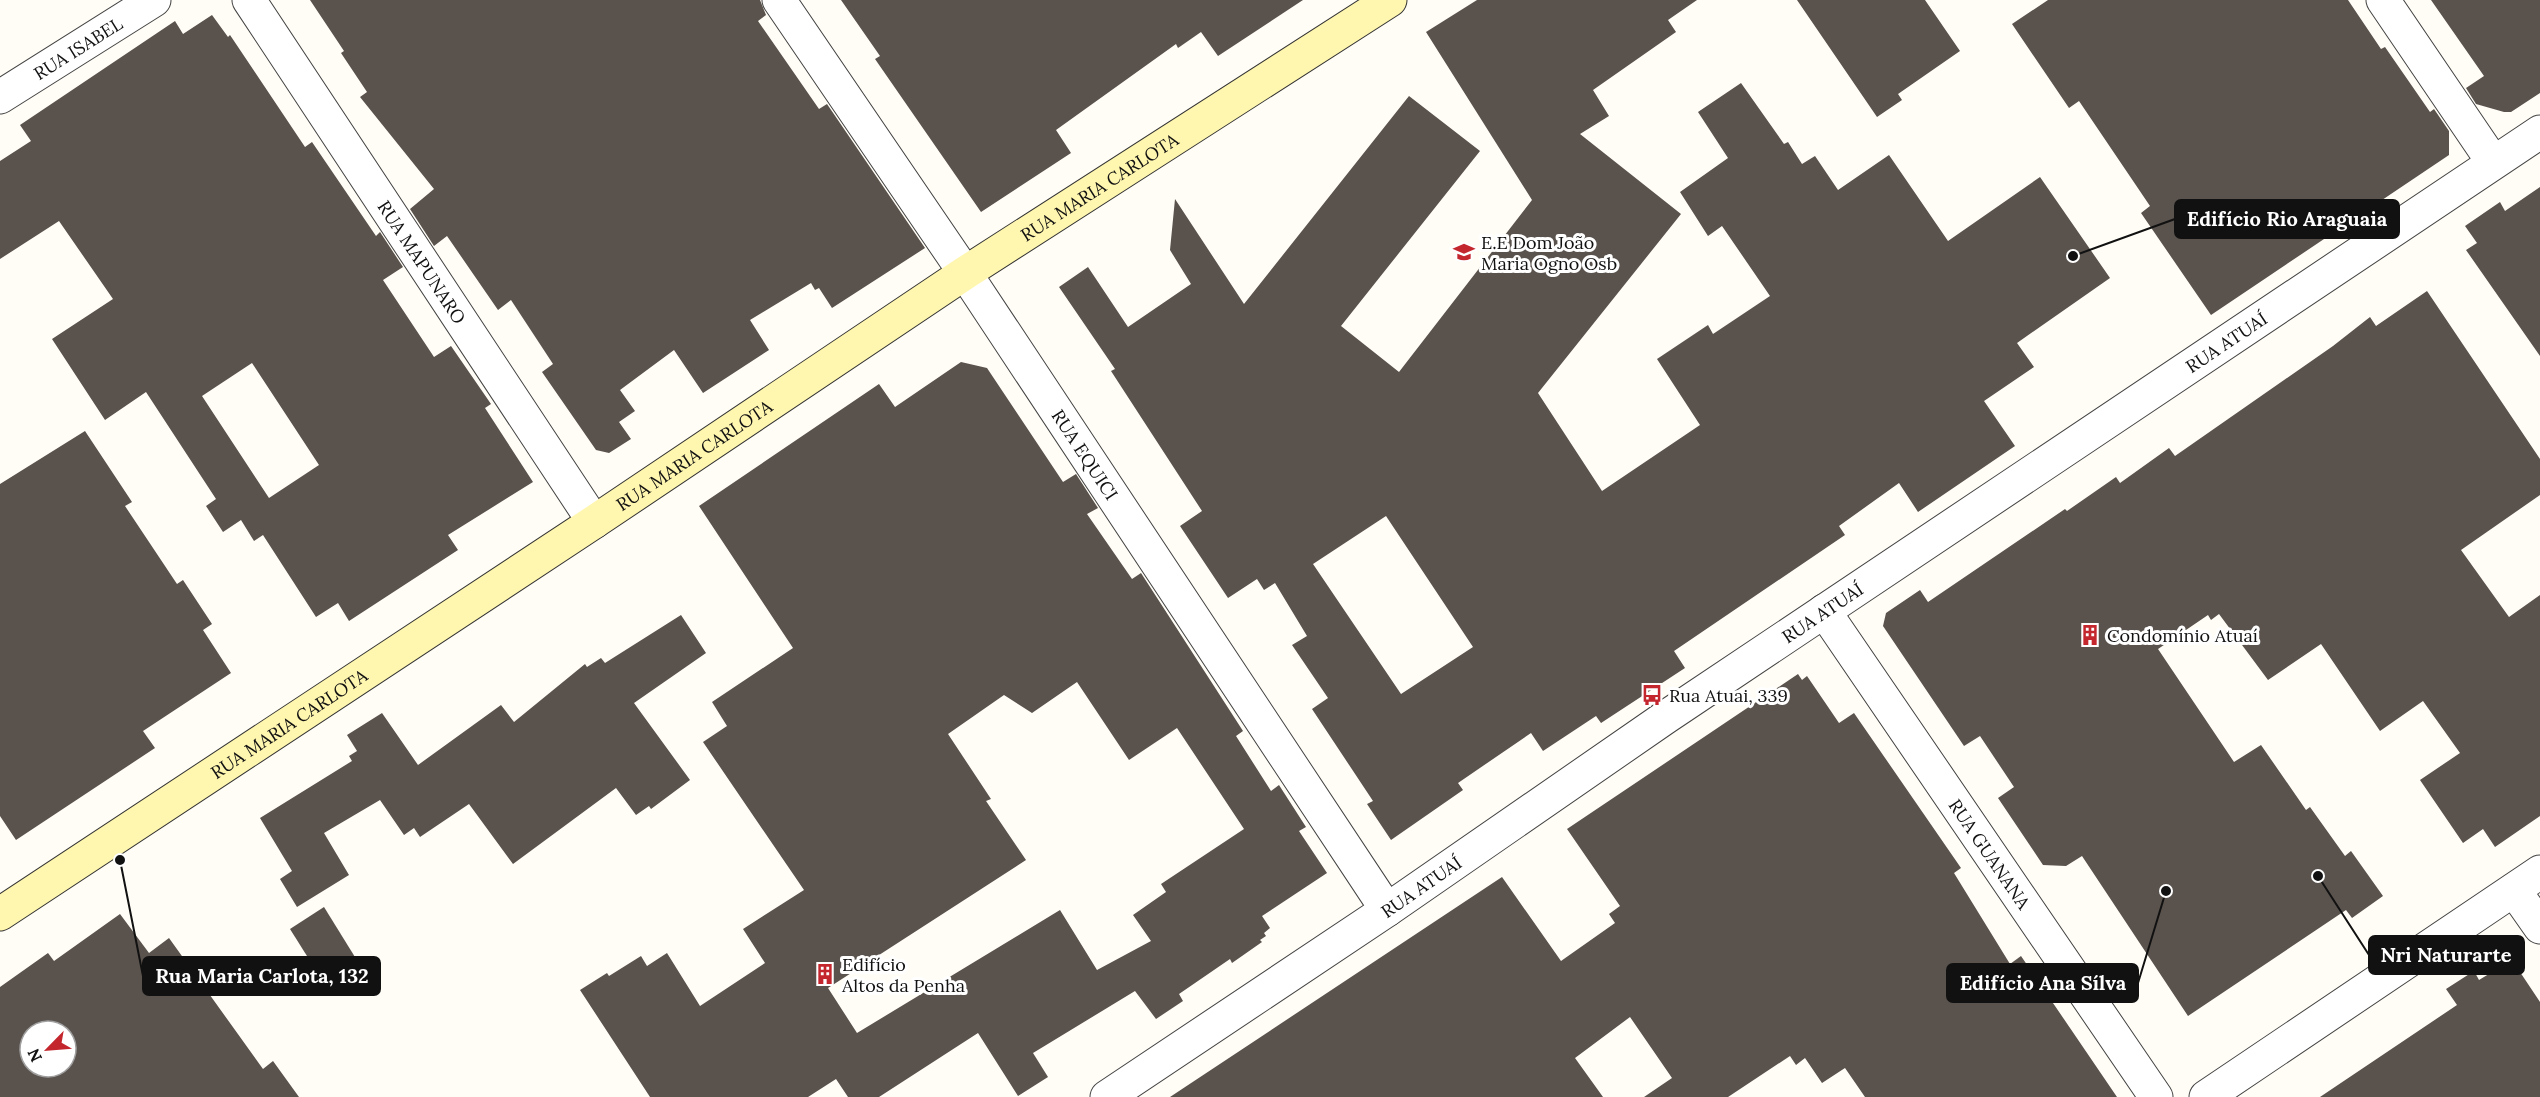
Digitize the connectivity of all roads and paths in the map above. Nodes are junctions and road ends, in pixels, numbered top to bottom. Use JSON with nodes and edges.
{"nodes":[{"id":1,"x":154,"y":0,"type":"edge"},
{"id":2,"x":249,"y":0,"type":"edge"},
{"id":3,"x":779,"y":0,"type":"edge"},
{"id":4,"x":1390,"y":0,"type":"edge"},
{"id":5,"x":2383,"y":0,"type":"edge"},
{"id":6,"x":0,"y":97,"type":"edge"},
{"id":7,"x":2540,"y":132,"type":"edge"},
{"id":8,"x":2493,"y":162,"type":"junction"},
{"id":9,"x":965,"y":273,"type":"junction"},
{"id":10,"x":594,"y":522,"type":"junction"},
{"id":11,"x":1824,"y":611,"type":"junction"},
{"id":12,"x":2527,"y":881,"type":"edge"},
{"id":13,"x":1387,"y":910,"type":"junction"},
{"id":14,"x":0,"y":914,"type":"edge"},
{"id":15,"x":2540,"y":927,"type":"edge"},
{"id":16,"x":1107,"y":1097,"type":"edge"},
{"id":17,"x":2156,"y":1097,"type":"edge"},
{"id":18,"x":2206,"y":1097,"type":"edge"}],
"edges":[{"from":1,"to":6,"type":"street","name":"RUA ISABEL"},
{"from":2,"to":10,"type":"street","name":"RUA MAPUNARO"},
{"from":3,"to":9,"type":"street","name":"RUA EQUICI"},
{"from":4,"to":9,"type":"street","name":"RUA MARIA CARLOTA"},
{"from":5,"to":8,"type":"street"},
{"from":7,"to":8,"type":"street","name":"RUA ATUAÍ"},
{"from":8,"to":11,"type":"street","name":"RUA ATUAÍ"},
{"from":9,"to":10,"type":"street","name":"RUA MARIA CARLOTA"},
{"from":9,"to":13,"type":"street","name":"RUA EQUICI"},
{"from":10,"to":14,"type":"street","name":"RUA MARIA CARLOTA"},
{"from":11,"to":13,"type":"street","name":"RUA ATUAÍ"},
{"from":11,"to":17,"type":"street","name":"RUA GUANANA"},
{"from":12,"to":15,"type":"street"},
{"from":12,"to":18,"type":"street"},
{"from":13,"to":16,"type":"street","name":"RUA ATUAÍ"}]}
